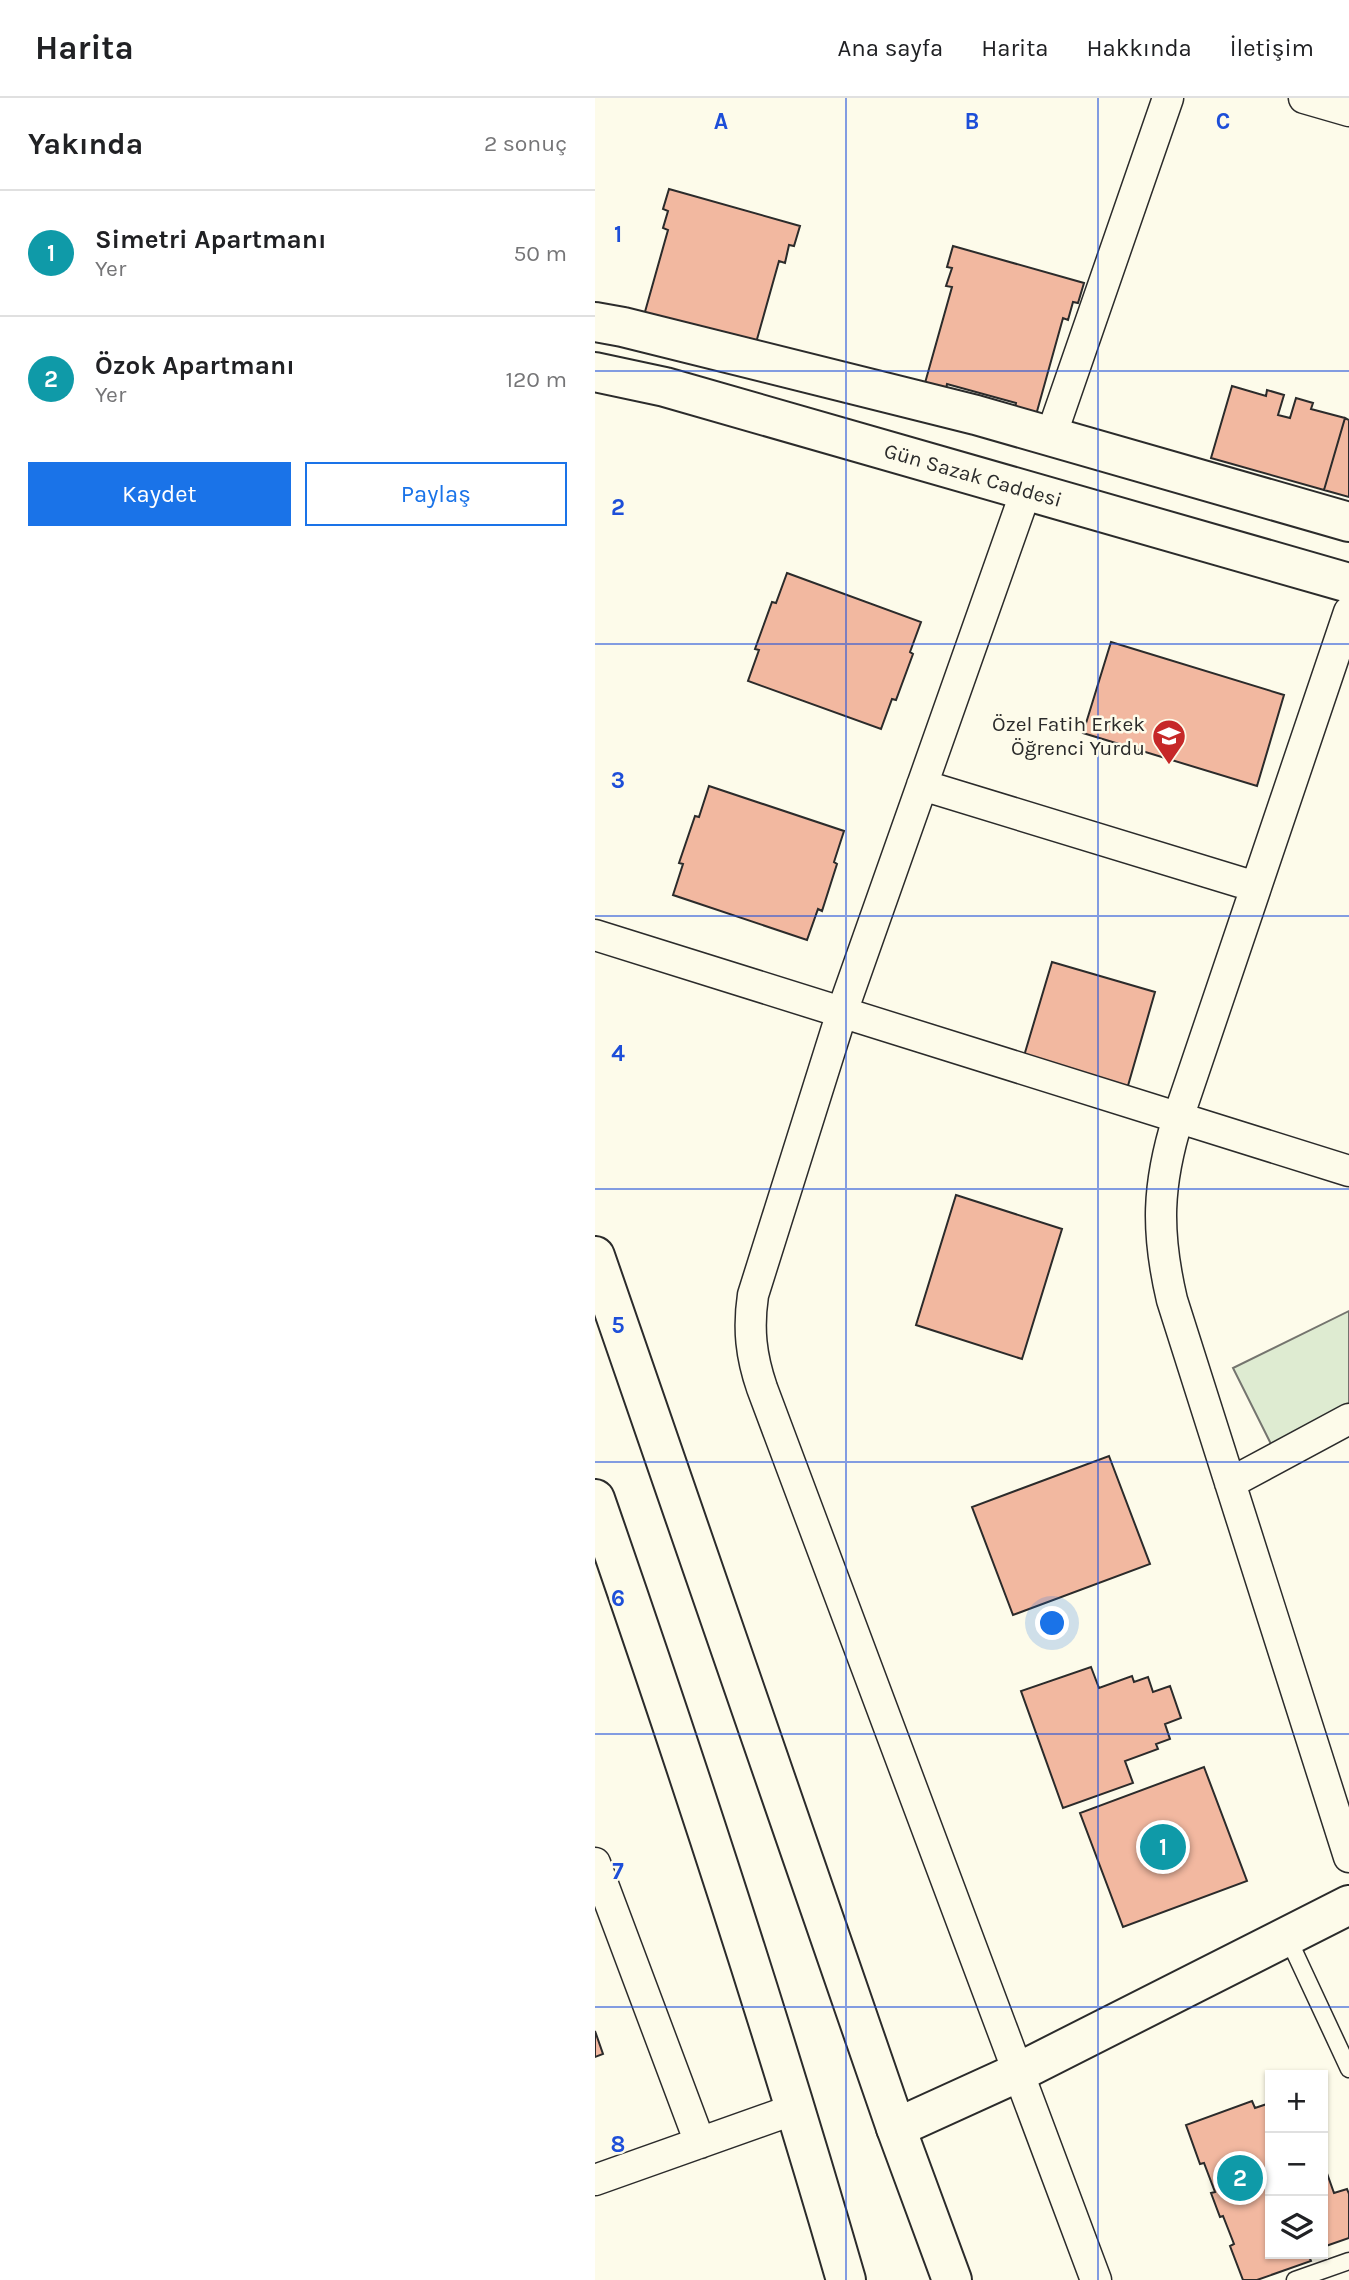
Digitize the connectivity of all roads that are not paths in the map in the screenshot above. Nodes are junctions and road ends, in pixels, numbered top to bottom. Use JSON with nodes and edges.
{"nodes":[{"id":1,"x":1168,"y":98,"type":"edge"},
{"id":2,"x":1304,"y":98,"type":"edge"},
{"id":3,"x":1349,"y":111,"type":"edge"},
{"id":4,"x":595,"y":322,"type":"edge"},
{"id":5,"x":595,"y":372,"type":"edge"},
{"id":6,"x":639,"y":381,"type":"junction"},
{"id":7,"x":595,"y":391,"type":"edge"},
{"id":8,"x":1051,"y":436,"type":"junction"},
{"id":9,"x":1026,"y":491,"type":"junction"},
{"id":10,"x":1349,"y":522,"type":"edge"},
{"id":11,"x":1349,"y":583,"type":"edge"},
{"id":12,"x":1349,"y":612,"type":"edge"},
{"id":13,"x":922,"y":785,"type":"junction"},
{"id":14,"x":1256,"y":887,"type":"junction"},
{"id":15,"x":595,"y":935,"type":"edge"},
{"id":16,"x":842,"y":1013,"type":"junction"},
{"id":17,"x":1178,"y":1118,"type":"junction"},
{"id":18,"x":1349,"y":1171,"type":"edge"},
{"id":19,"x":595,"y":1256,"type":"edge"},
{"id":20,"x":1349,"y":1419,"type":"edge"},
{"id":21,"x":1230,"y":1483,"type":"junction"},
{"id":22,"x":595,"y":1499,"type":"edge"},
{"id":23,"x":1349,"y":1857,"type":"edge"},
{"id":24,"x":595,"y":1863,"type":"edge"},
{"id":25,"x":1349,"y":1905,"type":"edge"},
{"id":26,"x":1287,"y":1936,"type":"junction"},
{"id":27,"x":1349,"y":2068,"type":"edge"},
{"id":28,"x":1019,"y":2072,"type":"junction"},
{"id":29,"x":795,"y":2109,"type":"junction"},
{"id":30,"x":895,"y":2128,"type":"junction"},
{"id":31,"x":700,"y":2143,"type":"junction"},
{"id":32,"x":595,"y":2180,"type":"edge"},
{"id":33,"x":1349,"y":2261,"type":"edge"},
{"id":34,"x":846,"y":2280,"type":"edge"},
{"id":35,"x":952,"y":2280,"type":"edge"},
{"id":36,"x":1096,"y":2280,"type":"edge"},
{"id":37,"x":1295,"y":2280,"type":"edge"}],
"edges":[{"from":1,"to":8,"type":"street"},
{"from":2,"to":3,"type":"street"},
{"from":4,"to":8,"type":"street"},
{"from":5,"to":6,"type":"street","name":"Gün Sazak Caddesi"},
{"from":6,"to":7,"type":"street"},
{"from":6,"to":9,"type":"street","name":"Gün Sazak Caddesi"},
{"from":8,"to":10,"type":"street"},
{"from":9,"to":11,"type":"street","name":"Gün Sazak Caddesi"},
{"from":9,"to":13,"type":"street"},
{"from":12,"to":14,"type":"street"},
{"from":13,"to":14,"type":"street"},
{"from":13,"to":16,"type":"street"},
{"from":14,"to":17,"type":"street"},
{"from":15,"to":16,"type":"street"},
{"from":16,"to":17,"type":"street"},
{"from":16,"to":28,"type":"street"},
{"from":17,"to":18,"type":"street"},
{"from":17,"to":21,"type":"street"},
{"from":19,"to":30,"type":"street"},
{"from":20,"to":21,"type":"street"},
{"from":21,"to":23,"type":"street"},
{"from":22,"to":29,"type":"street"},
{"from":24,"to":31,"type":"street"},
{"from":25,"to":26,"type":"street"},
{"from":26,"to":27,"type":"lane"},
{"from":26,"to":28,"type":"street"},
{"from":28,"to":30,"type":"street"},
{"from":28,"to":36,"type":"street"},
{"from":29,"to":31,"type":"street"},
{"from":29,"to":34,"type":"street"},
{"from":30,"to":35,"type":"street"},
{"from":31,"to":32,"type":"street"},
{"from":33,"to":37,"type":"lane"}]}
